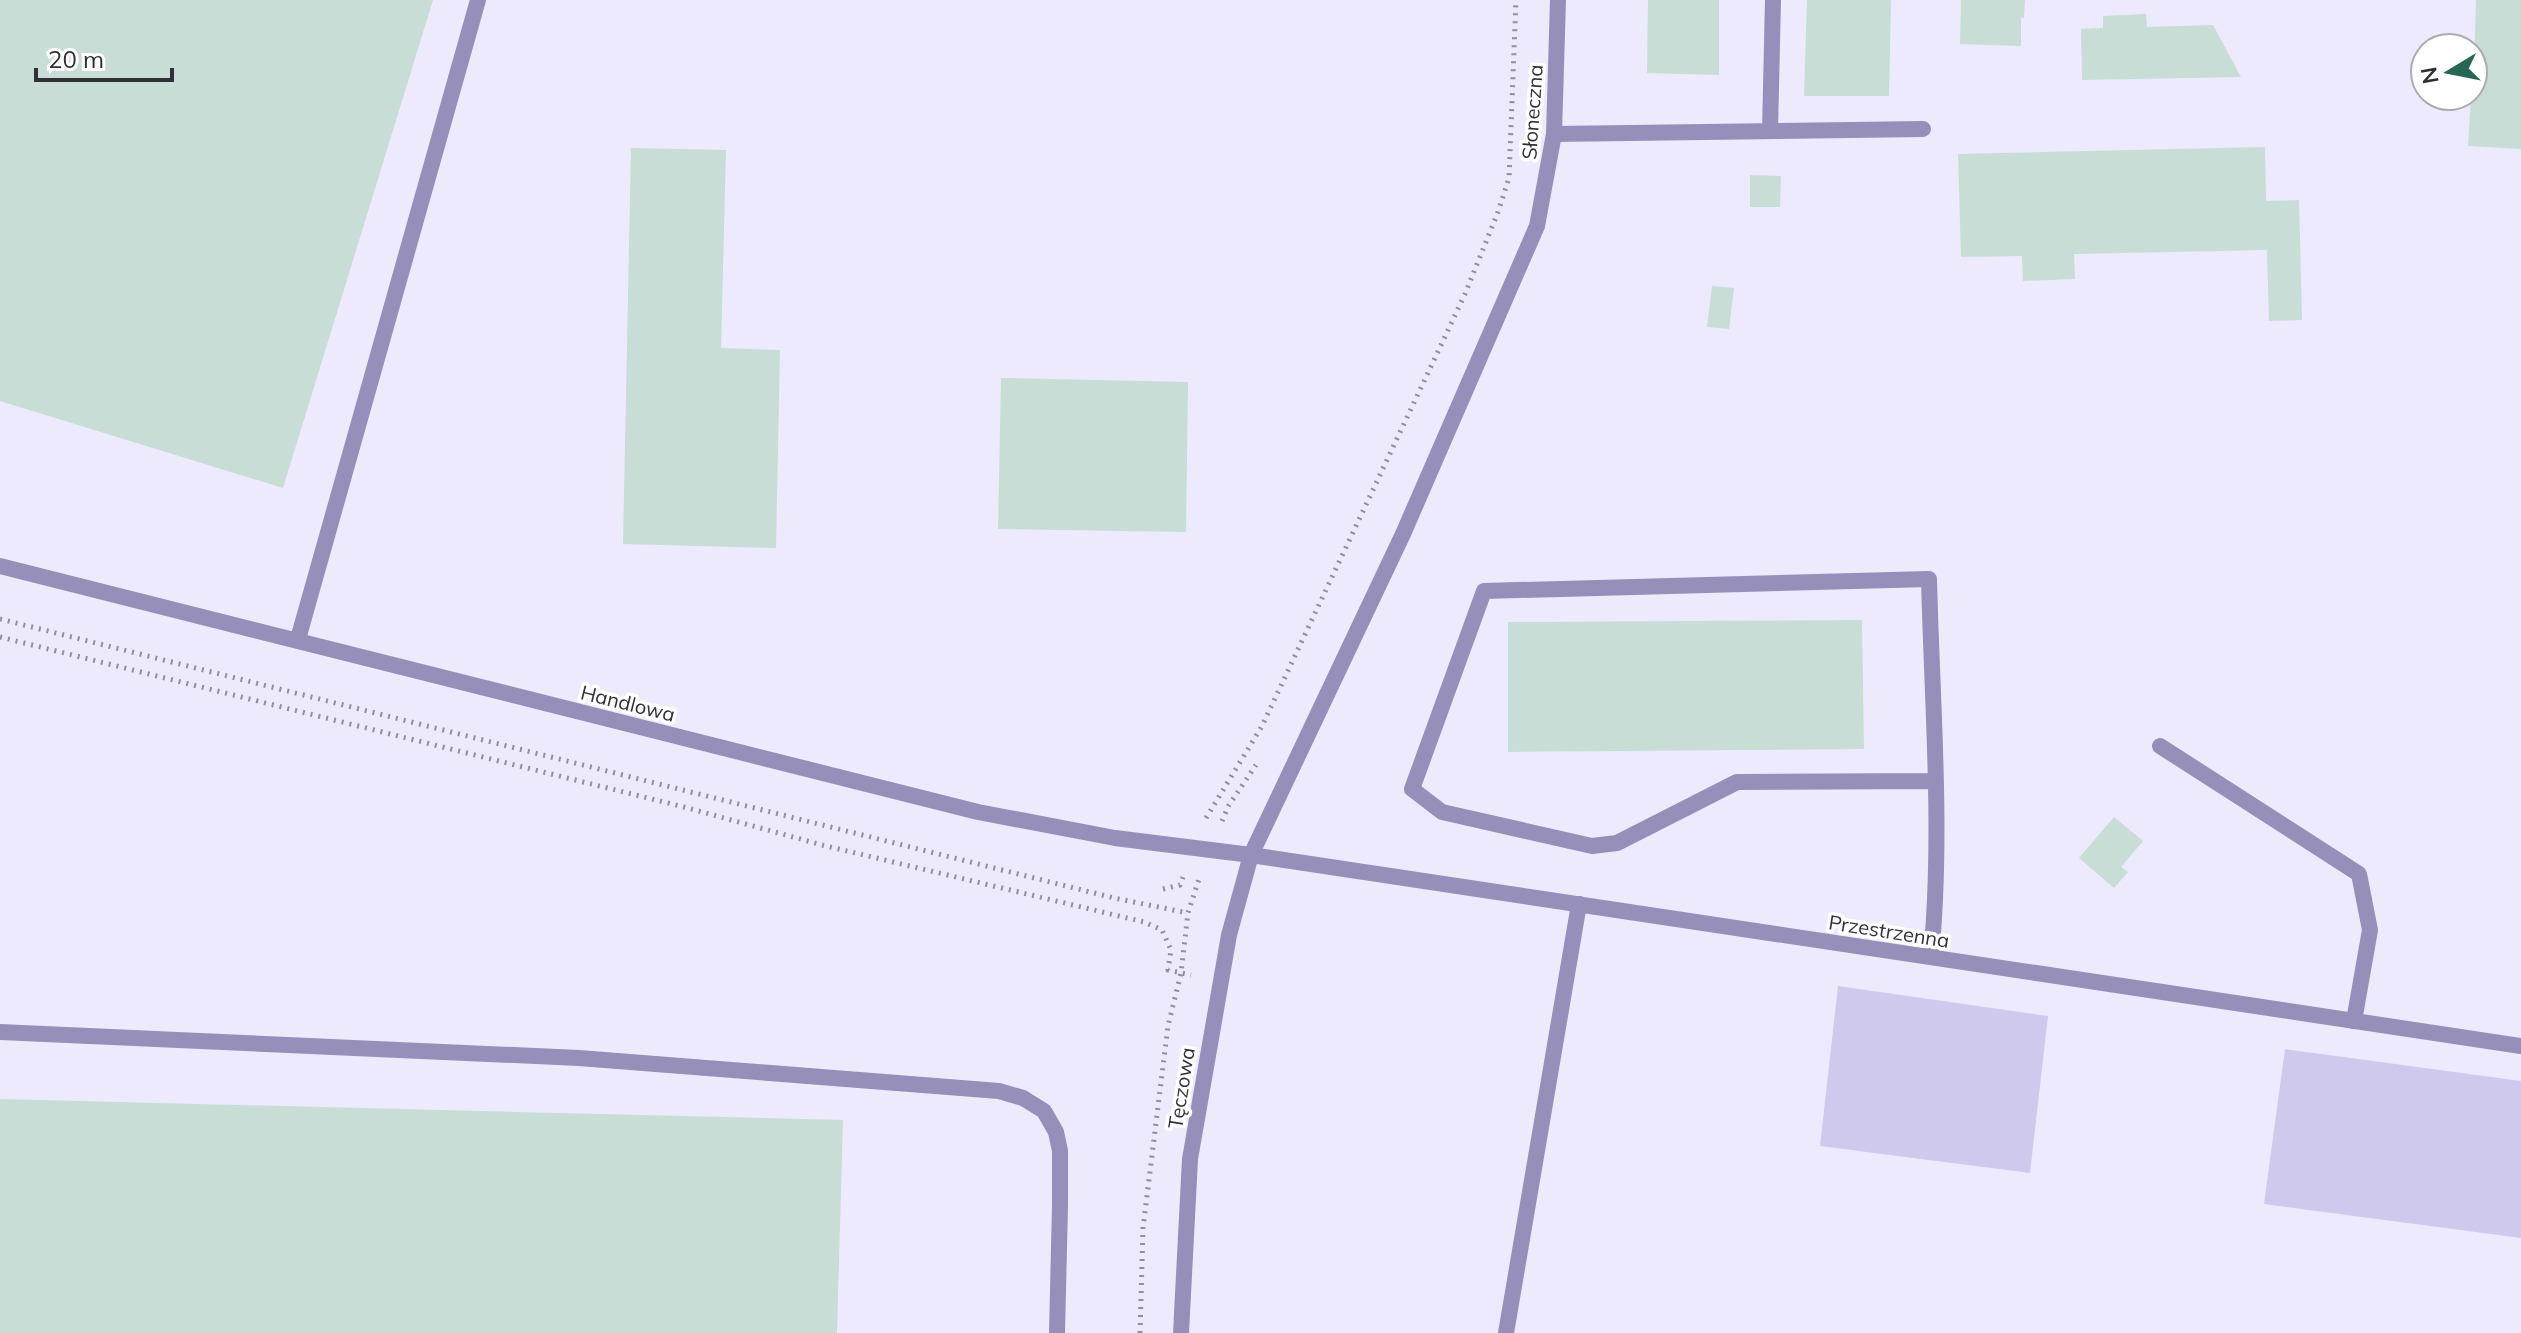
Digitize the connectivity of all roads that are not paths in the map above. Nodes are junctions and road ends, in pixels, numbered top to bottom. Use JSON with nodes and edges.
{"nodes":[{"id":1,"x":478,"y":0,"type":"edge"},
{"id":2,"x":1558,"y":0,"type":"edge"},
{"id":3,"x":1773,"y":0,"type":"edge"},
{"id":4,"x":1923,"y":129,"type":"dead end"},
{"id":5,"x":1770,"y":131,"type":"junction"},
{"id":6,"x":1554,"y":134,"type":"junction"},
{"id":7,"x":0,"y":566,"type":"edge"},
{"id":8,"x":298,"y":639,"type":"junction"},
{"id":9,"x":2160,"y":746,"type":"dead end"},
{"id":10,"x":1934,"y":781,"type":"junction"},
{"id":11,"x":1251,"y":855,"type":"junction"},
{"id":12,"x":1579,"y":904,"type":"junction"},
{"id":13,"x":1931,"y":957,"type":"junction"},
{"id":14,"x":2354,"y":1021,"type":"junction"},
{"id":15,"x":0,"y":1032,"type":"edge"},
{"id":16,"x":2521,"y":1046,"type":"edge"},
{"id":17,"x":1057,"y":1333,"type":"edge"},
{"id":18,"x":1181,"y":1333,"type":"edge"},
{"id":19,"x":1506,"y":1333,"type":"edge"}],
"edges":[{"from":1,"to":8,"type":"street"},
{"from":2,"to":6,"type":"street","name":"Słoneczna"},
{"from":3,"to":5,"type":"street"},
{"from":4,"to":5,"type":"street"},
{"from":5,"to":6,"type":"street"},
{"from":6,"to":11,"type":"street","name":"Słoneczna"},
{"from":7,"to":8,"type":"street","name":"Handlowa"},
{"from":8,"to":11,"type":"street","name":"Handlowa"},
{"from":9,"to":14,"type":"street"},
{"from":10,"to":10,"type":"street"},
{"from":10,"to":13,"type":"street"},
{"from":11,"to":12,"type":"street","name":"Przestrzenna"},
{"from":11,"to":18,"type":"street","name":"Tęczowa"},
{"from":12,"to":13,"type":"street","name":"Przestrzenna"},
{"from":12,"to":19,"type":"street"},
{"from":13,"to":14,"type":"street","name":"Przestrzenna"},
{"from":14,"to":16,"type":"street","name":"Przestrzenna"},
{"from":15,"to":17,"type":"street"}]}
